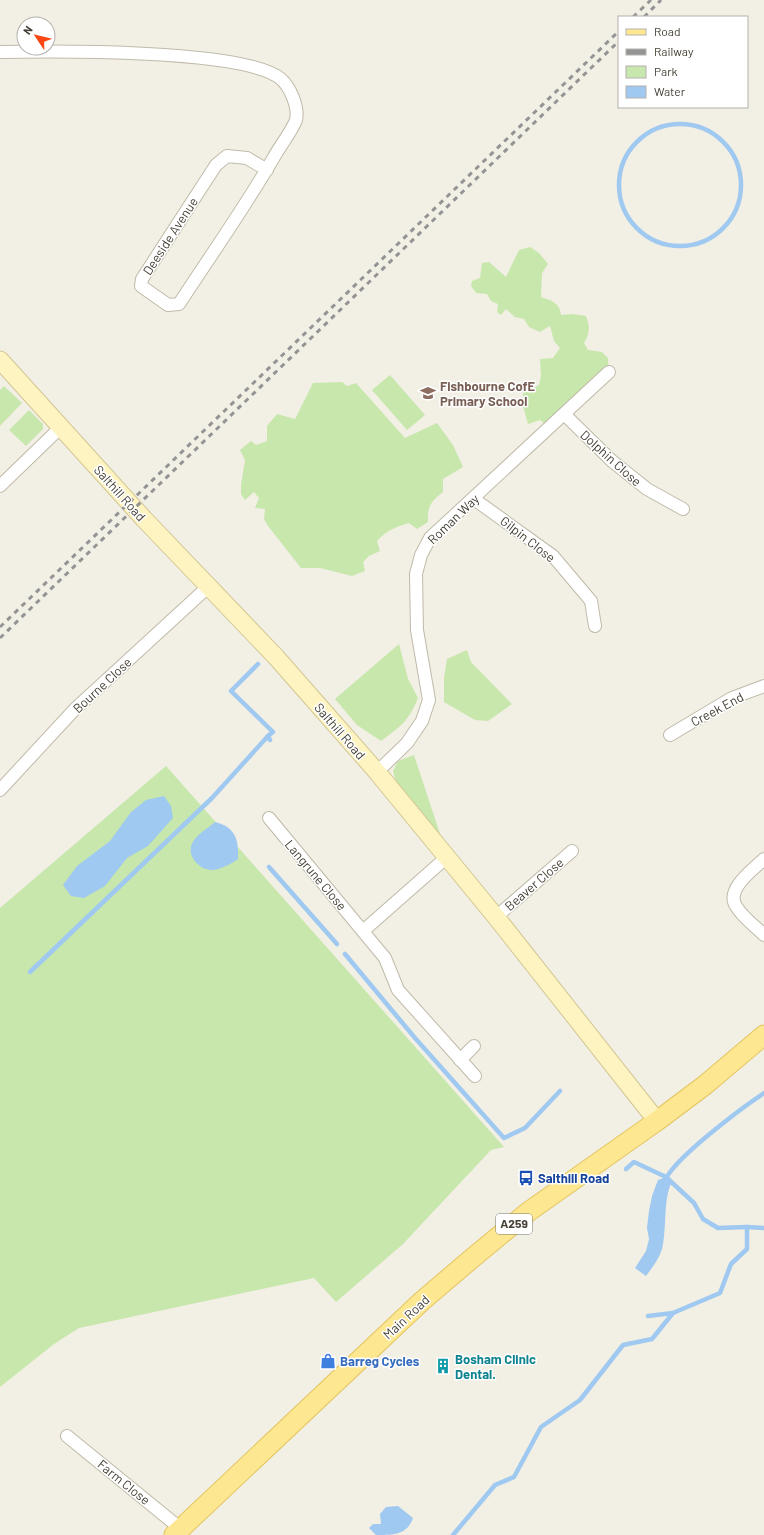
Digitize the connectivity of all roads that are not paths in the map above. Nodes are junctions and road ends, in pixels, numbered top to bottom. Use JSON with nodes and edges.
{"nodes":[{"id":1,"x":0,"y":52,"type":"edge"},
{"id":2,"x":267,"y":170,"type":"junction"},
{"id":3,"x":0,"y":360,"type":"edge"},
{"id":4,"x":609,"y":372,"type":"dead end"},
{"id":5,"x":564,"y":414,"type":"junction"},
{"id":6,"x":61,"y":427,"type":"junction"},
{"id":7,"x":0,"y":486,"type":"edge"},
{"id":8,"x":474,"y":499,"type":"junction"},
{"id":9,"x":683,"y":509,"type":"dead end"},
{"id":10,"x":209,"y":586,"type":"junction"},
{"id":11,"x":595,"y":626,"type":"dead end"},
{"id":12,"x":764,"y":686,"type":"edge"},
{"id":13,"x":670,"y":735,"type":"dead end"},
{"id":14,"x":377,"y":772,"type":"junction"},
{"id":15,"x":0,"y":790,"type":"edge"},
{"id":16,"x":269,"y":818,"type":"dead end"},
{"id":17,"x":572,"y":850,"type":"dead end"},
{"id":18,"x":447,"y":857,"type":"junction"},
{"id":19,"x":764,"y":859,"type":"edge"},
{"id":20,"x":496,"y":916,"type":"junction"},
{"id":21,"x":363,"y":931,"type":"junction"},
{"id":22,"x":764,"y":935,"type":"edge"},
{"id":23,"x":764,"y":1035,"type":"edge"},
{"id":24,"x":474,"y":1046,"type":"dead end"},
{"id":25,"x":460,"y":1060,"type":"junction"},
{"id":26,"x":475,"y":1076,"type":"dead end"},
{"id":27,"x":657,"y":1121,"type":"junction"},
{"id":28,"x":67,"y":1436,"type":"dead end"},
{"id":29,"x":178,"y":1532,"type":"edge"}],
"edges":[{"from":1,"to":2,"type":"street","name":"Deeside Avenue"},
{"from":2,"to":2,"type":"street","name":"Deeside Avenue"},
{"from":3,"to":6,"type":"street","name":"Salthill Road"},
{"from":4,"to":5,"type":"street","name":"Roman Way"},
{"from":5,"to":8,"type":"street","name":"Roman Way"},
{"from":5,"to":9,"type":"street","name":"Dolphin Close"},
{"from":6,"to":7,"type":"street"},
{"from":6,"to":10,"type":"street","name":"Salthill Road"},
{"from":8,"to":11,"type":"street","name":"Gilpin Close"},
{"from":8,"to":14,"type":"street","name":"Roman Way"},
{"from":10,"to":14,"type":"street","name":"Salthill Road"},
{"from":10,"to":15,"type":"street","name":"Bourne Close"},
{"from":12,"to":13,"type":"street","name":"Creek End"},
{"from":14,"to":18,"type":"street","name":"Salthill Road"},
{"from":16,"to":21,"type":"street","name":"Langrune Close"},
{"from":17,"to":20,"type":"street","name":"Beaver Close"},
{"from":18,"to":20,"type":"street","name":"Salthill Road"},
{"from":18,"to":21,"type":"street"},
{"from":19,"to":22,"type":"street"},
{"from":20,"to":27,"type":"street","name":"Salthill Road"},
{"from":21,"to":25,"type":"street","name":"Langrune Close"},
{"from":23,"to":27,"type":"main road","number":"A259"},
{"from":24,"to":25,"type":"street"},
{"from":25,"to":26,"type":"street","name":"Langrune Close"},
{"from":27,"to":29,"type":"main road","name":"Main Road","number":"A259"},
{"from":28,"to":29,"type":"street","name":"Farm Close"}]}
